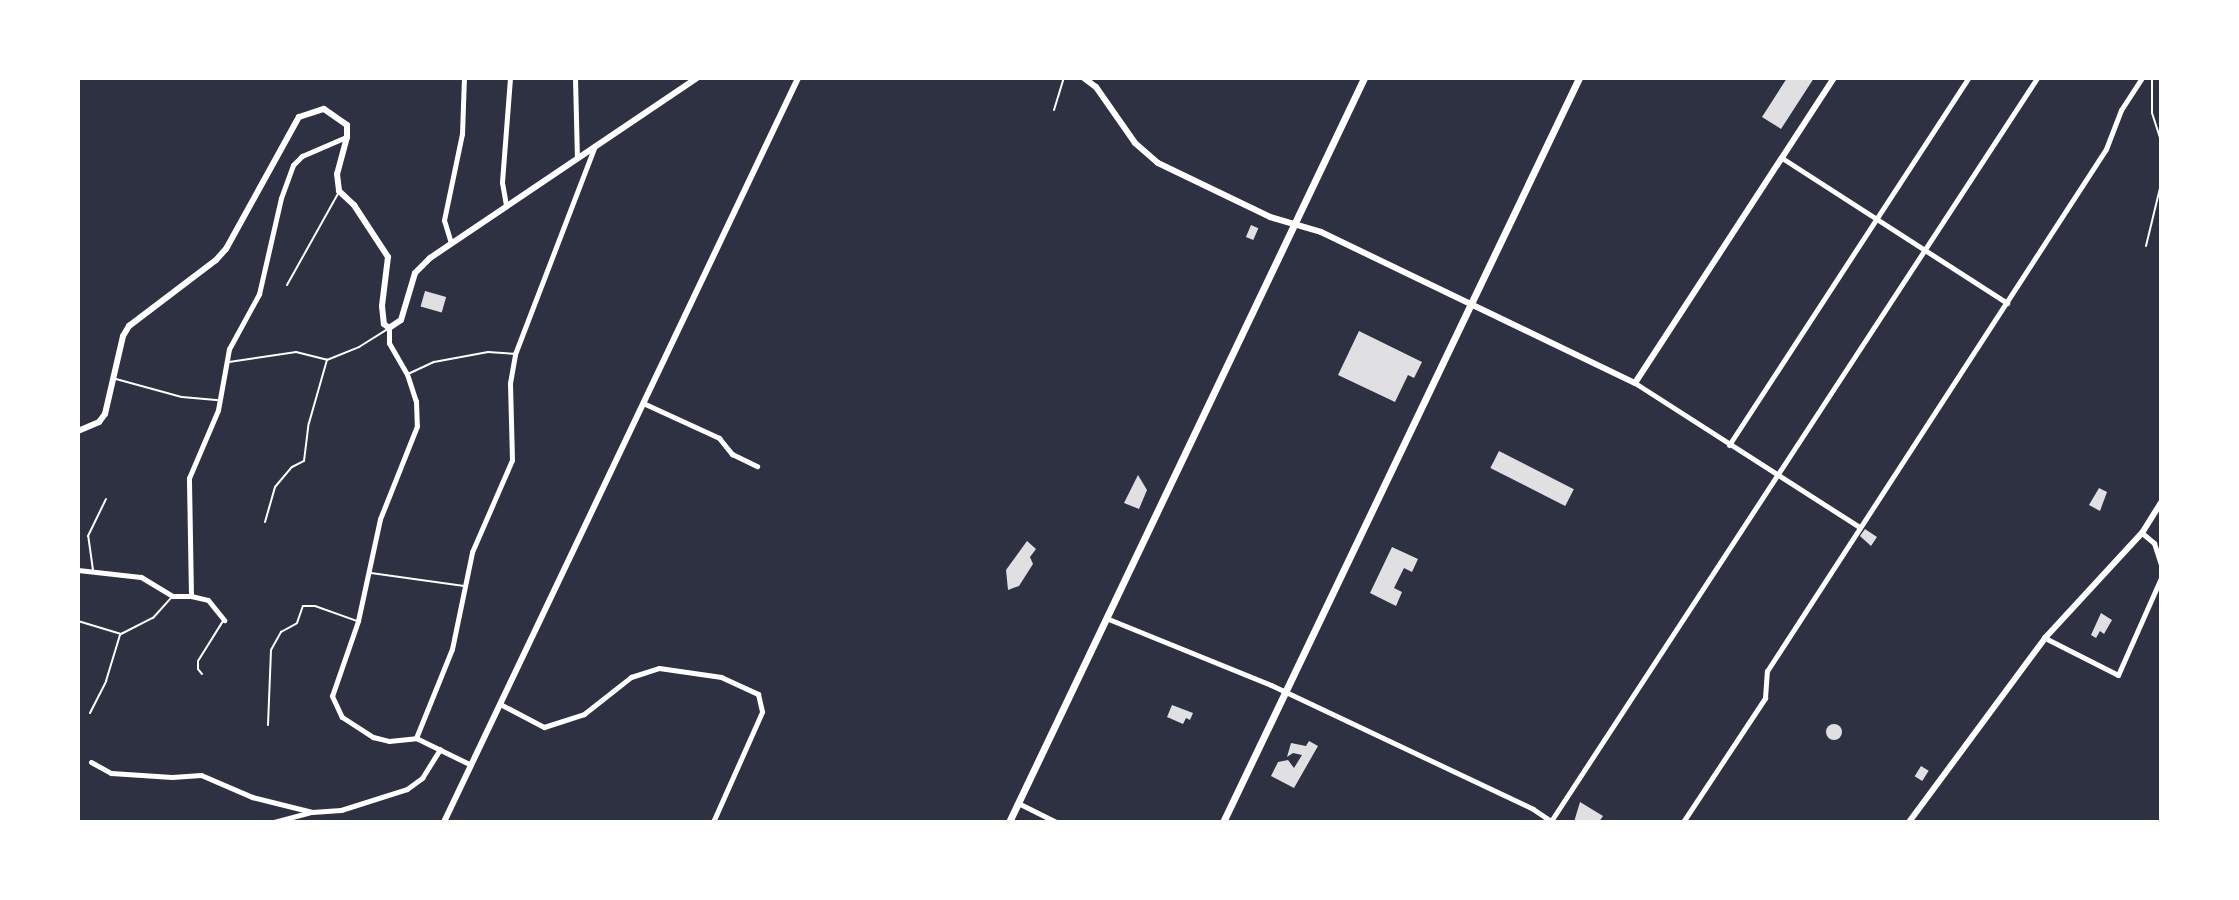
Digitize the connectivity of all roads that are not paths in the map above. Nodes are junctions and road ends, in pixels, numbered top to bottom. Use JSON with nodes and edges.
{"nodes":[{"id":1,"x":464,"y":78,"type":"edge"},
{"id":2,"x":510,"y":78,"type":"edge"},
{"id":3,"x":575,"y":78,"type":"edge"},
{"id":4,"x":697,"y":78,"type":"edge"},
{"id":5,"x":798,"y":78,"type":"edge"},
{"id":6,"x":1064,"y":78,"type":"edge"},
{"id":7,"x":1084,"y":78,"type":"edge"},
{"id":8,"x":1364,"y":78,"type":"edge"},
{"id":9,"x":1579,"y":78,"type":"edge"},
{"id":10,"x":1834,"y":78,"type":"edge"},
{"id":11,"x":1968,"y":78,"type":"edge"},
{"id":12,"x":2037,"y":78,"type":"edge"},
{"id":13,"x":2142,"y":78,"type":"edge"},
{"id":14,"x":2152,"y":78,"type":"edge"},
{"id":15,"x":1054,"y":110,"type":"dead end"},
{"id":16,"x":347,"y":137,"type":"junction"},
{"id":17,"x":2161,"y":141,"type":"edge"},
{"id":18,"x":595,"y":147,"type":"junction"},
{"id":19,"x":577,"y":158,"type":"junction"},
{"id":20,"x":1782,"y":158,"type":"junction"},
{"id":21,"x":2161,"y":184,"type":"edge"},
{"id":22,"x":339,"y":191,"type":"junction"},
{"id":23,"x":506,"y":205,"type":"junction"},
{"id":24,"x":1875,"y":219,"type":"junction"},
{"id":25,"x":1295,"y":224,"type":"junction"},
{"id":26,"x":451,"y":243,"type":"junction"},
{"id":27,"x":2146,"y":246,"type":"dead end"},
{"id":28,"x":1924,"y":250,"type":"junction"},
{"id":29,"x":287,"y":285,"type":"dead end"},
{"id":30,"x":2007,"y":303,"type":"junction"},
{"id":31,"x":1471,"y":304,"type":"junction"},
{"id":32,"x":389,"y":328,"type":"junction"},
{"id":33,"x":515,"y":354,"type":"junction"},
{"id":34,"x":327,"y":360,"type":"junction"},
{"id":35,"x":228,"y":362,"type":"junction"},
{"id":36,"x":407,"y":374,"type":"junction"},
{"id":37,"x":115,"y":378,"type":"junction"},
{"id":38,"x":1635,"y":383,"type":"junction"},
{"id":39,"x":220,"y":400,"type":"junction"},
{"id":40,"x":643,"y":403,"type":"junction"},
{"id":41,"x":78,"y":431,"type":"edge"},
{"id":42,"x":1729,"y":445,"type":"junction"},
{"id":43,"x":757,"y":466,"type":"dead end"},
{"id":44,"x":1776,"y":476,"type":"junction"},
{"id":45,"x":106,"y":499,"type":"dead end"},
{"id":46,"x":2161,"y":503,"type":"edge"},
{"id":47,"x":265,"y":522,"type":"dead end"},
{"id":48,"x":1859,"y":527,"type":"junction"},
{"id":49,"x":2142,"y":533,"type":"junction"},
{"id":50,"x":2161,"y":564,"type":"edge"},
{"id":51,"x":78,"y":570,"type":"edge"},
{"id":52,"x":94,"y":571,"type":"junction"},
{"id":53,"x":370,"y":573,"type":"junction"},
{"id":54,"x":2161,"y":578,"type":"edge"},
{"id":55,"x":465,"y":586,"type":"junction"},
{"id":56,"x":173,"y":596,"type":"junction"},
{"id":57,"x":191,"y":596,"type":"junction"},
{"id":58,"x":1106,"y":618,"type":"junction"},
{"id":59,"x":224,"y":620,"type":"joint"},
{"id":60,"x":78,"y":621,"type":"edge"},
{"id":61,"x":358,"y":621,"type":"junction"},
{"id":62,"x":121,"y":634,"type":"junction"},
{"id":63,"x":2045,"y":638,"type":"junction"},
{"id":64,"x":202,"y":674,"type":"dead end"},
{"id":65,"x":1286,"y":692,"type":"junction"},
{"id":66,"x":500,"y":704,"type":"junction"},
{"id":67,"x":90,"y":713,"type":"dead end"},
{"id":68,"x":268,"y":725,"type":"dead end"},
{"id":69,"x":416,"y":738,"type":"junction"},
{"id":70,"x":440,"y":749,"type":"junction"},
{"id":71,"x":91,"y":762,"type":"dead end"},
{"id":72,"x":471,"y":765,"type":"junction"},
{"id":73,"x":1018,"y":803,"type":"junction"},
{"id":74,"x":312,"y":812,"type":"junction"},
{"id":75,"x":1551,"y":821,"type":"edge"},
{"id":76,"x":274,"y":822,"type":"edge"},
{"id":77,"x":444,"y":822,"type":"edge"},
{"id":78,"x":713,"y":822,"type":"edge"},
{"id":79,"x":1009,"y":822,"type":"edge"},
{"id":80,"x":1056,"y":822,"type":"edge"},
{"id":81,"x":1223,"y":822,"type":"edge"},
{"id":82,"x":1683,"y":822,"type":"edge"},
{"id":83,"x":1909,"y":822,"type":"edge"}],
"edges":[{"from":1,"to":26,"type":"street"},
{"from":2,"to":23,"type":"street"},
{"from":3,"to":19,"type":"street"},
{"from":4,"to":18,"type":"main road"},
{"from":5,"to":40,"type":"main road"},
{"from":6,"to":15,"type":"lane"},
{"from":7,"to":25,"type":"main road"},
{"from":8,"to":25,"type":"main road"},
{"from":9,"to":31,"type":"main road"},
{"from":10,"to":20,"type":"main road"},
{"from":11,"to":24,"type":"street"},
{"from":12,"to":28,"type":"street"},
{"from":13,"to":30,"type":"street"},
{"from":14,"to":17,"type":"lane"},
{"from":16,"to":22,"type":"main road"},
{"from":16,"to":35,"type":"street"},
{"from":16,"to":37,"type":"main road"},
{"from":18,"to":19,"type":"main road"},
{"from":18,"to":33,"type":"street"},
{"from":19,"to":23,"type":"main road"},
{"from":20,"to":24,"type":"street"},
{"from":20,"to":38,"type":"main road"},
{"from":21,"to":27,"type":"lane"},
{"from":22,"to":29,"type":"lane"},
{"from":22,"to":32,"type":"main road"},
{"from":23,"to":26,"type":"main road"},
{"from":24,"to":28,"type":"street"},
{"from":24,"to":42,"type":"street"},
{"from":25,"to":31,"type":"main road"},
{"from":25,"to":58,"type":"main road"},
{"from":26,"to":32,"type":"main road"},
{"from":28,"to":30,"type":"street"},
{"from":28,"to":44,"type":"street"},
{"from":30,"to":48,"type":"street"},
{"from":31,"to":38,"type":"main road"},
{"from":31,"to":65,"type":"main road"},
{"from":32,"to":34,"type":"lane"},
{"from":32,"to":36,"type":"street"},
{"from":33,"to":36,"type":"lane"},
{"from":33,"to":55,"type":"street"},
{"from":34,"to":35,"type":"lane"},
{"from":34,"to":47,"type":"lane"},
{"from":35,"to":39,"type":"street"},
{"from":36,"to":53,"type":"street"},
{"from":37,"to":39,"type":"lane"},
{"from":37,"to":41,"type":"main road"},
{"from":38,"to":42,"type":"street"},
{"from":39,"to":57,"type":"street"},
{"from":40,"to":43,"type":"street"},
{"from":40,"to":66,"type":"main road"},
{"from":42,"to":44,"type":"street"},
{"from":44,"to":48,"type":"street"},
{"from":44,"to":75,"type":"street"},
{"from":45,"to":52,"type":"lane"},
{"from":46,"to":49,"type":"main road"},
{"from":48,"to":82,"type":"street"},
{"from":49,"to":50,"type":"street"},
{"from":49,"to":63,"type":"main road"},
{"from":51,"to":52,"type":"street"},
{"from":52,"to":56,"type":"street"},
{"from":53,"to":55,"type":"lane"},
{"from":53,"to":61,"type":"street"},
{"from":54,"to":63,"type":"street"},
{"from":55,"to":69,"type":"street"},
{"from":56,"to":57,"type":"street"},
{"from":56,"to":62,"type":"lane"},
{"from":57,"to":59,"type":"street"},
{"from":58,"to":65,"type":"street"},
{"from":58,"to":73,"type":"main road"},
{"from":59,"to":64,"type":"lane"},
{"from":60,"to":62,"type":"lane"},
{"from":61,"to":68,"type":"lane"},
{"from":61,"to":69,"type":"street"},
{"from":62,"to":67,"type":"lane"},
{"from":63,"to":83,"type":"main road"},
{"from":65,"to":75,"type":"street"},
{"from":65,"to":81,"type":"main road"},
{"from":66,"to":72,"type":"main road"},
{"from":66,"to":78,"type":"street"},
{"from":69,"to":70,"type":"street"},
{"from":70,"to":72,"type":"street"},
{"from":70,"to":74,"type":"street"},
{"from":71,"to":74,"type":"street"},
{"from":72,"to":77,"type":"main road"},
{"from":73,"to":79,"type":"main road"},
{"from":73,"to":80,"type":"street"},
{"from":74,"to":76,"type":"street"}]}
